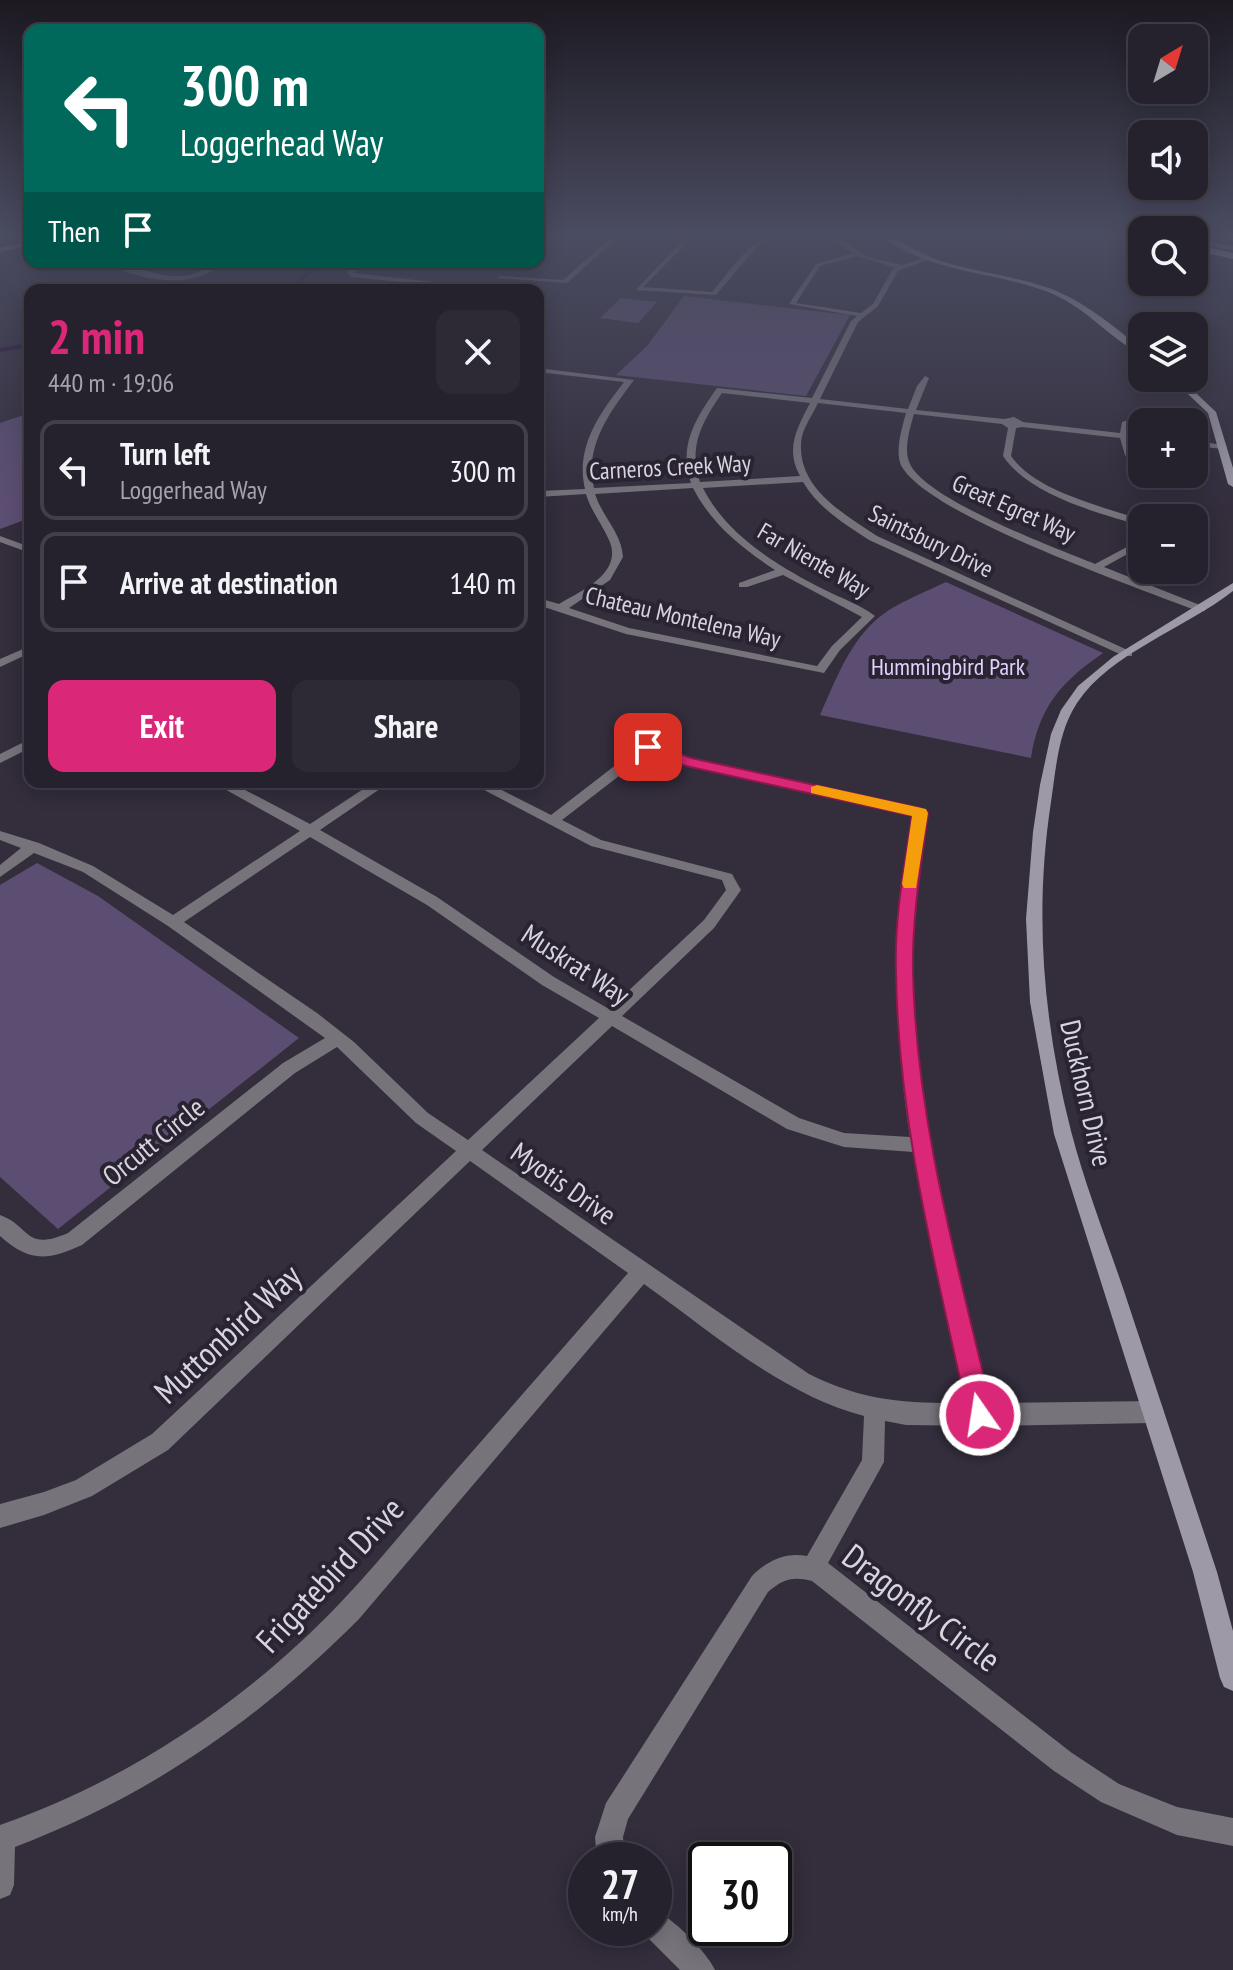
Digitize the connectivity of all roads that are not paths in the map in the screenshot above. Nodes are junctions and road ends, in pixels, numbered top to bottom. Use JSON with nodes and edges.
{"nodes":[{"id":1,"x":853,"y":326,"type":"edge"},
{"id":2,"x":1107,"y":326,"type":"edge"},
{"id":3,"x":1128,"y":342,"type":"edge"},
{"id":4,"x":544,"y":373,"type":"edge"},
{"id":5,"x":925,"y":378,"type":"dead end"},
{"id":6,"x":1190,"y":392,"type":"edge"},
{"id":7,"x":815,"y":401,"type":"junction"},
{"id":8,"x":1019,"y":406,"type":"dead end"},
{"id":9,"x":913,"y":412,"type":"junction"},
{"id":10,"x":1128,"y":422,"type":"edge"},
{"id":11,"x":1013,"y":423,"type":"junction"},
{"id":12,"x":1124,"y":436,"type":"junction"},
{"id":13,"x":1128,"y":436,"type":"edge"},
{"id":14,"x":1208,"y":444,"type":"edge"},
{"id":15,"x":1223,"y":446,"type":"junction"},
{"id":16,"x":1128,"y":455,"type":"edge"},
{"id":17,"x":805,"y":479,"type":"junction"},
{"id":18,"x":1233,"y":484,"type":"edge"},
{"id":19,"x":697,"y":485,"type":"junction"},
{"id":20,"x":590,"y":491,"type":"junction"},
{"id":21,"x":544,"y":494,"type":"edge"},
{"id":22,"x":1128,"y":518,"type":"edge"},
{"id":23,"x":0,"y":539,"type":"edge"},
{"id":24,"x":24,"y":548,"type":"edge"},
{"id":25,"x":1128,"y":550,"type":"edge"},
{"id":26,"x":1097,"y":567,"type":"junction"},
{"id":27,"x":783,"y":571,"type":"junction"},
{"id":28,"x":743,"y":585,"type":"dead end"},
{"id":29,"x":1233,"y":586,"type":"edge"},
{"id":30,"x":544,"y":603,"type":"edge"},
{"id":31,"x":559,"y":609,"type":"junction"},
{"id":32,"x":1201,"y":609,"type":"junction"},
{"id":33,"x":24,"y":652,"type":"edge"},
{"id":34,"x":1128,"y":654,"type":"junction"},
{"id":35,"x":0,"y":663,"type":"edge"},
{"id":36,"x":820,"y":670,"type":"joint"},
{"id":37,"x":669,"y":721,"type":"dead end"},
{"id":38,"x":24,"y":746,"type":"edge"},
{"id":39,"x":648,"y":747,"type":"junction"},
{"id":40,"x":0,"y":759,"type":"edge"},
{"id":41,"x":230,"y":788,"type":"edge"},
{"id":42,"x":374,"y":788,"type":"edge"},
{"id":43,"x":488,"y":788,"type":"edge"},
{"id":44,"x":552,"y":821,"type":"junction"},
{"id":45,"x":311,"y":831,"type":"junction"},
{"id":46,"x":0,"y":835,"type":"edge"},
{"id":47,"x":34,"y":846,"type":"junction"},
{"id":48,"x":0,"y":872,"type":"edge"},
{"id":49,"x":173,"y":922,"type":"junction"},
{"id":50,"x":610,"y":1018,"type":"junction"},
{"id":51,"x":338,"y":1038,"type":"junction"},
{"id":52,"x":921,"y":1145,"type":"junction"},
{"id":53,"x":470,"y":1152,"type":"junction"},
{"id":54,"x":0,"y":1223,"type":"edge"},
{"id":55,"x":642,"y":1272,"type":"junction"},
{"id":56,"x":875,"y":1410,"type":"junction"},
{"id":57,"x":1153,"y":1412,"type":"junction"},
{"id":58,"x":980,"y":1415,"type":"junction"},
{"id":59,"x":0,"y":1516,"type":"edge"},
{"id":60,"x":812,"y":1569,"type":"junction"},
{"id":61,"x":1233,"y":1678,"type":"edge"},
{"id":62,"x":1233,"y":1832,"type":"edge"},
{"id":63,"x":1,"y":1838,"type":"edge"},
{"id":64,"x":609,"y":1842,"type":"edge"},
{"id":65,"x":0,"y":1885,"type":"edge"},
{"id":66,"x":672,"y":1942,"type":"edge"},
{"id":67,"x":700,"y":1970,"type":"edge"}],
"edges":[{"from":1,"to":7,"type":"street"},
{"from":2,"to":3,"type":"street"},
{"from":4,"to":20,"type":"street"},
{"from":5,"to":9,"type":"street","name":"Great Egret Way"},
{"from":6,"to":15,"type":"street"},
{"from":7,"to":9,"type":"street","name":"Far Niente Way"},
{"from":7,"to":17,"type":"street"},
{"from":7,"to":19,"type":"street","name":"Far Niente Way"},
{"from":8,"to":11,"type":"street"},
{"from":9,"to":11,"type":"street","name":"Far Niente Way"},
{"from":9,"to":26,"type":"street","name":"Great Egret Way"},
{"from":10,"to":12,"type":"street"},
{"from":11,"to":12,"type":"street","name":"Far Niente Way"},
{"from":11,"to":22,"type":"street"},
{"from":12,"to":13,"type":"street","name":"Far Niente Way"},
{"from":12,"to":16,"type":"street"},
{"from":14,"to":15,"type":"street"},
{"from":15,"to":18,"type":"street"},
{"from":17,"to":19,"type":"street","name":"Carneros Creek Way"},
{"from":17,"to":34,"type":"street","name":"Saintsbury Drive"},
{"from":19,"to":20,"type":"street","name":"Carneros Creek Way"},
{"from":19,"to":27,"type":"street","name":"Far Niente Way"},
{"from":20,"to":21,"type":"street","name":"Carneros Creek Way"},
{"from":20,"to":31,"type":"street"},
{"from":23,"to":24,"type":"street"},
{"from":25,"to":26,"type":"street"},
{"from":26,"to":32,"type":"street","name":"Great Egret Way"},
{"from":27,"to":28,"type":"street"},
{"from":27,"to":36,"type":"street","name":"Far Niente Way"},
{"from":29,"to":32,"type":"street","name":"Duckhorn Drive"},
{"from":30,"to":31,"type":"street","name":"Chateau Montelena Way"},
{"from":31,"to":36,"type":"street","name":"Chateau Montelena Way"},
{"from":32,"to":34,"type":"street","name":"Duckhorn Drive"},
{"from":33,"to":35,"type":"street"},
{"from":34,"to":57,"type":"street","name":"Duckhorn Drive"},
{"from":37,"to":39,"type":"street"},
{"from":38,"to":40,"type":"street"},
{"from":39,"to":44,"type":"street"},
{"from":39,"to":52,"type":"street"},
{"from":41,"to":45,"type":"street","name":"Muskrat Way"},
{"from":42,"to":45,"type":"street"},
{"from":43,"to":44,"type":"street"},
{"from":44,"to":50,"type":"street","name":"Muttonbird Way"},
{"from":45,"to":49,"type":"street"},
{"from":45,"to":50,"type":"street","name":"Muskrat Way"},
{"from":46,"to":47,"type":"street","name":"Myotis Drive"},
{"from":47,"to":48,"type":"street"},
{"from":47,"to":49,"type":"street","name":"Myotis Drive"},
{"from":49,"to":51,"type":"street","name":"Myotis Drive"},
{"from":50,"to":52,"type":"street","name":"Muskrat Way"},
{"from":50,"to":53,"type":"street","name":"Muttonbird Way"},
{"from":51,"to":53,"type":"street","name":"Myotis Drive"},
{"from":51,"to":54,"type":"street","name":"Orcutt Circle"},
{"from":52,"to":58,"type":"street"},
{"from":53,"to":55,"type":"street","name":"Myotis Drive"},
{"from":53,"to":59,"type":"street","name":"Muttonbird Way"},
{"from":55,"to":56,"type":"street","name":"Myotis Drive"},
{"from":55,"to":63,"type":"street","name":"Frigatebird Drive"},
{"from":56,"to":58,"type":"street","name":"Myotis Drive"},
{"from":56,"to":60,"type":"street"},
{"from":57,"to":58,"type":"street","name":"Myotis Drive"},
{"from":57,"to":61,"type":"street","name":"Duckhorn Drive"},
{"from":60,"to":62,"type":"street","name":"Dragonfly Circle"},
{"from":60,"to":64,"type":"street","name":"Dragonfly Circle"},
{"from":63,"to":65,"type":"street"},
{"from":66,"to":67,"type":"street"}]}
